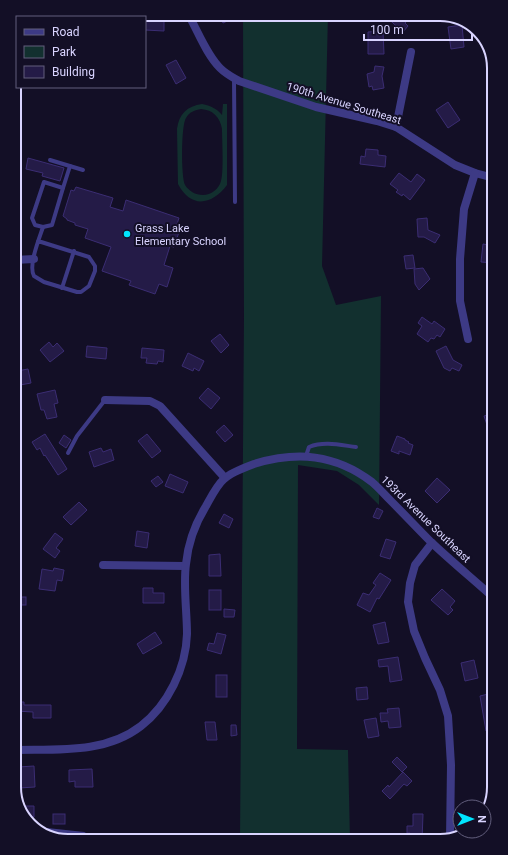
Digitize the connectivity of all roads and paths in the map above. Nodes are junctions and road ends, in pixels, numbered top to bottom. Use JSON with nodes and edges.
{"nodes":[{"id":1,"x":192,"y":21,"type":"edge"},
{"id":2,"x":411,"y":52,"type":"dead end"},
{"id":3,"x":231,"y":77,"type":"junction"},
{"id":4,"x":396,"y":127,"type":"junction"},
{"id":5,"x":50,"y":160,"type":"dead end"},
{"id":6,"x":70,"y":166,"type":"junction"},
{"id":7,"x":83,"y":170,"type":"dead end"},
{"id":8,"x":476,"y":173,"type":"junction"},
{"id":9,"x":487,"y":176,"type":"edge"},
{"id":10,"x":63,"y":188,"type":"junction"},
{"id":11,"x":235,"y":202,"type":"dead end"},
{"id":12,"x":43,"y":228,"type":"junction"},
{"id":13,"x":38,"y":241,"type":"junction"},
{"id":14,"x":74,"y":251,"type":"junction"},
{"id":15,"x":34,"y":259,"type":"junction"},
{"id":16,"x":21,"y":260,"type":"edge"},
{"id":17,"x":62,"y":288,"type":"junction"},
{"id":18,"x":468,"y":339,"type":"dead end"},
{"id":19,"x":105,"y":400,"type":"joint"},
{"id":20,"x":356,"y":447,"type":"dead end"},
{"id":21,"x":68,"y":453,"type":"dead end"},
{"id":22,"x":306,"y":456,"type":"junction"},
{"id":23,"x":225,"y":478,"type":"junction"},
{"id":24,"x":432,"y":543,"type":"junction"},
{"id":25,"x":103,"y":564,"type":"dead end"},
{"id":26,"x":185,"y":566,"type":"junction"},
{"id":27,"x":487,"y":592,"type":"edge"},
{"id":28,"x":21,"y":750,"type":"edge"},
{"id":29,"x":50,"y":830,"type":"edge"},
{"id":30,"x":450,"y":833,"type":"edge"},
{"id":31,"x":84,"y":834,"type":"dead end"}],
"edges":[{"from":1,"to":3,"type":"street"},
{"from":2,"to":4,"type":"street"},
{"from":3,"to":4,"type":"street","name":"190th Avenue Southeast"},
{"from":3,"to":11,"type":"lane"},
{"from":4,"to":8,"type":"street","name":"190th Avenue Southeast"},
{"from":5,"to":6,"type":"lane"},
{"from":6,"to":7,"type":"lane"},
{"from":6,"to":10,"type":"lane"},
{"from":8,"to":9,"type":"street","name":"190th Avenue Southeast"},
{"from":8,"to":18,"type":"street"},
{"from":10,"to":12,"type":"lane"},
{"from":10,"to":12,"type":"lane"},
{"from":12,"to":13,"type":"lane"},
{"from":13,"to":14,"type":"lane"},
{"from":13,"to":15,"type":"lane"},
{"from":14,"to":17,"type":"lane"},
{"from":14,"to":17,"type":"lane"},
{"from":15,"to":16,"type":"street"},
{"from":15,"to":17,"type":"lane"},
{"from":19,"to":21,"type":"lane"},
{"from":19,"to":23,"type":"street"},
{"from":20,"to":22,"type":"lane"},
{"from":22,"to":23,"type":"street","name":"193rd Avenue Southeast"},
{"from":22,"to":24,"type":"street","name":"193rd Avenue Southeast"},
{"from":23,"to":26,"type":"street","name":"193rd Avenue Southeast"},
{"from":24,"to":27,"type":"street","name":"193rd Avenue Southeast"},
{"from":24,"to":30,"type":"street"},
{"from":25,"to":26,"type":"street"},
{"from":26,"to":28,"type":"street","name":"193rd Avenue Southeast"},
{"from":29,"to":31,"type":"lane"}]}
